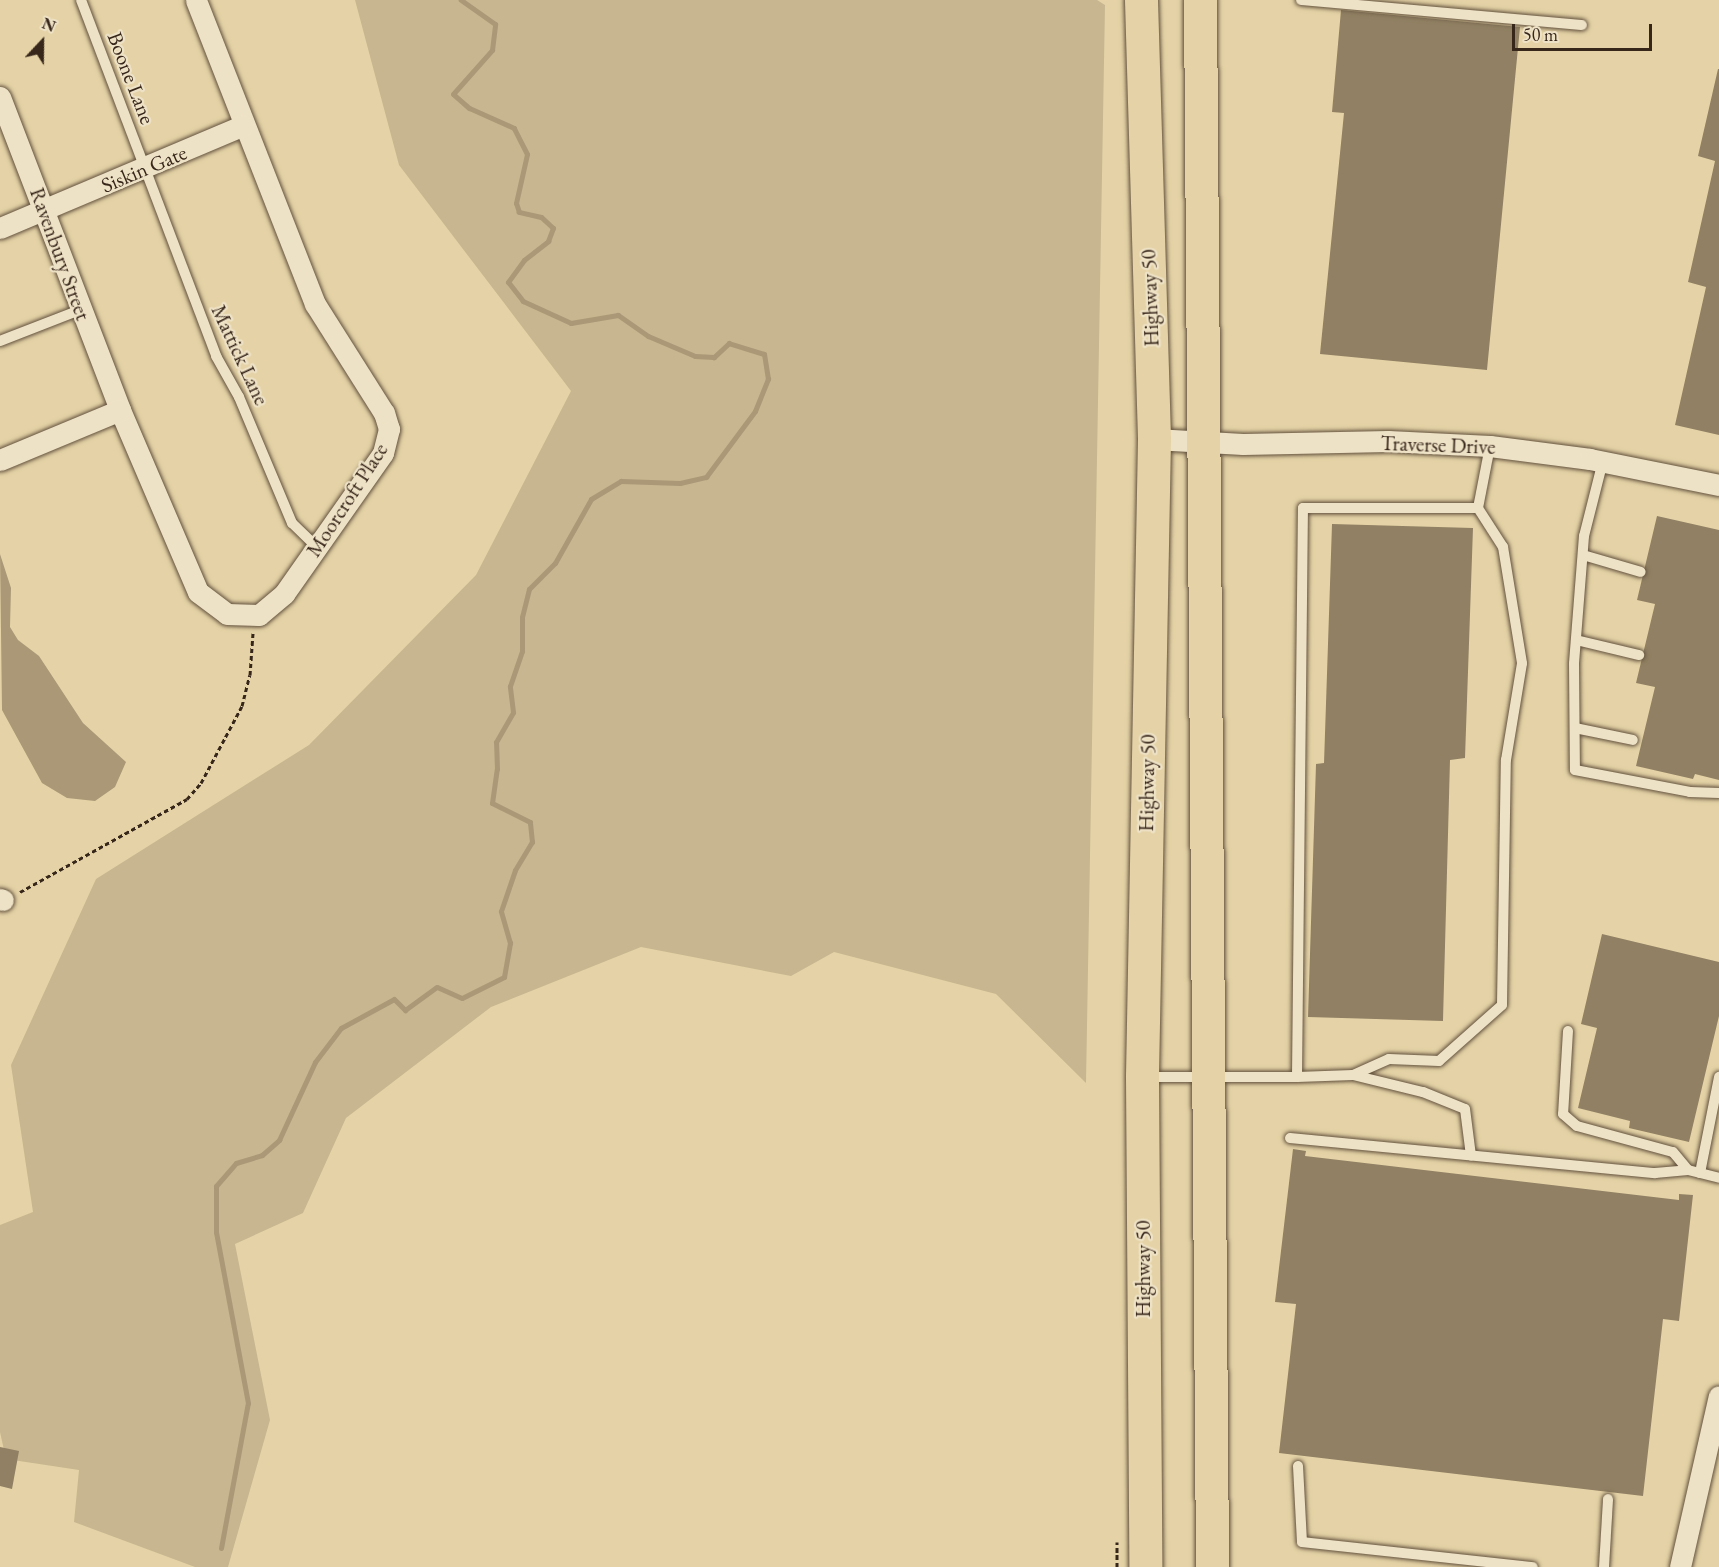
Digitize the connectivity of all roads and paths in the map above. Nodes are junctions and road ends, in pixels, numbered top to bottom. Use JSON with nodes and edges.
{"nodes":[{"id":1,"x":81,"y":0,"type":"edge"},
{"id":2,"x":196,"y":0,"type":"edge"},
{"id":3,"x":1141,"y":0,"type":"edge"},
{"id":4,"x":1200,"y":0,"type":"edge"},
{"id":5,"x":1300,"y":0,"type":"edge"},
{"id":6,"x":1582,"y":25,"type":"dead end"},
{"id":7,"x":0,"y":97,"type":"edge"},
{"id":8,"x":242,"y":126,"type":"junction"},
{"id":9,"x":145,"y":169,"type":"junction"},
{"id":10,"x":44,"y":211,"type":"junction"},
{"id":11,"x":0,"y":228,"type":"edge"},
{"id":12,"x":80,"y":310,"type":"junction"},
{"id":13,"x":0,"y":341,"type":"edge"},
{"id":14,"x":120,"y":411,"type":"junction"},
{"id":15,"x":1154,"y":439,"type":"junction"},
{"id":16,"x":1201,"y":441,"type":"junction"},
{"id":17,"x":1490,"y":446,"type":"junction"},
{"id":18,"x":0,"y":460,"type":"edge"},
{"id":19,"x":1603,"y":461,"type":"junction"},
{"id":20,"x":1719,"y":485,"type":"edge"},
{"id":21,"x":1478,"y":508,"type":"junction"},
{"id":22,"x":317,"y":547,"type":"junction"},
{"id":23,"x":1583,"y":555,"type":"junction"},
{"id":24,"x":1641,"y":572,"type":"dead end"},
{"id":25,"x":253,"y":616,"type":"junction"},
{"id":26,"x":1576,"y":640,"type":"junction"},
{"id":27,"x":1639,"y":655,"type":"dead end"},
{"id":28,"x":1575,"y":728,"type":"junction"},
{"id":29,"x":1633,"y":740,"type":"dead end"},
{"id":30,"x":1719,"y":793,"type":"edge"},
{"id":31,"x":1,"y":901,"type":"edge"},
{"id":32,"x":1568,"y":1031,"type":"dead end"},
{"id":33,"x":1353,"y":1075,"type":"junction"},
{"id":34,"x":1206,"y":1076,"type":"junction"},
{"id":35,"x":1142,"y":1077,"type":"junction"},
{"id":36,"x":1297,"y":1077,"type":"junction"},
{"id":37,"x":1719,"y":1077,"type":"edge"},
{"id":38,"x":1290,"y":1138,"type":"dead end"},
{"id":39,"x":1471,"y":1156,"type":"junction"},
{"id":40,"x":1688,"y":1170,"type":"junction"},
{"id":41,"x":1700,"y":1173,"type":"junction"},
{"id":42,"x":1719,"y":1178,"type":"edge"},
{"id":43,"x":1719,"y":1396,"type":"edge"},
{"id":44,"x":1715,"y":1429,"type":"edge"},
{"id":45,"x":1298,"y":1466,"type":"dead end"},
{"id":46,"x":1608,"y":1499,"type":"dead end"},
{"id":47,"x":1144,"y":1501,"type":"junction"},
{"id":48,"x":1212,"y":1522,"type":"junction"},
{"id":49,"x":1129,"y":1567,"type":"edge"},
{"id":50,"x":1145,"y":1567,"type":"edge"},
{"id":51,"x":1212,"y":1567,"type":"edge"},
{"id":52,"x":1218,"y":1567,"type":"edge"},
{"id":53,"x":1533,"y":1567,"type":"edge"},
{"id":54,"x":1604,"y":1567,"type":"edge"},
{"id":55,"x":1680,"y":1567,"type":"edge"}],
"edges":[{"from":1,"to":9,"type":"lane","name":"Boone Lane"},
{"from":2,"to":8,"type":"street","name":"Moorcroft Place"},
{"from":3,"to":15,"type":"main road","name":"Highway 50"},
{"from":4,"to":16,"type":"main road"},
{"from":5,"to":6,"type":"lane"},
{"from":7,"to":10,"type":"street","name":"Ravenbury Street"},
{"from":8,"to":9,"type":"street","name":"Siskin Gate"},
{"from":8,"to":22,"type":"street","name":"Moorcroft Place"},
{"from":9,"to":10,"type":"street","name":"Siskin Gate"},
{"from":9,"to":22,"type":"lane","name":"Mattick Lane"},
{"from":10,"to":11,"type":"street","name":"Siskin Gate"},
{"from":10,"to":12,"type":"street","name":"Ravenbury Street"},
{"from":12,"to":13,"type":"lane"},
{"from":12,"to":14,"type":"street","name":"Ravenbury Street"},
{"from":14,"to":18,"type":"street"},
{"from":14,"to":25,"type":"street"},
{"from":15,"to":16,"type":"street","name":"Traverse Drive"},
{"from":15,"to":35,"type":"main road","name":"Highway 50"},
{"from":16,"to":17,"type":"street","name":"Traverse Drive"},
{"from":16,"to":34,"type":"main road"},
{"from":17,"to":19,"type":"street","name":"Traverse Drive"},
{"from":17,"to":21,"type":"lane"},
{"from":19,"to":20,"type":"street","name":"Traverse Drive"},
{"from":19,"to":23,"type":"lane"},
{"from":21,"to":33,"type":"lane"},
{"from":21,"to":36,"type":"lane"},
{"from":22,"to":25,"type":"street","name":"Moorcroft Place"},
{"from":23,"to":24,"type":"lane"},
{"from":23,"to":26,"type":"lane"},
{"from":25,"to":31,"type":"path"},
{"from":26,"to":27,"type":"lane"},
{"from":26,"to":28,"type":"lane"},
{"from":28,"to":29,"type":"lane"},
{"from":28,"to":30,"type":"lane"},
{"from":32,"to":40,"type":"lane"},
{"from":33,"to":36,"type":"lane"},
{"from":33,"to":39,"type":"lane"},
{"from":34,"to":35,"type":"lane"},
{"from":34,"to":36,"type":"lane"},
{"from":34,"to":48,"type":"main road"},
{"from":35,"to":47,"type":"main road","name":"Highway 50"},
{"from":37,"to":41,"type":"lane"},
{"from":38,"to":39,"type":"lane"},
{"from":39,"to":40,"type":"lane"},
{"from":40,"to":41,"type":"lane"},
{"from":41,"to":42,"type":"lane"},
{"from":43,"to":44,"type":"street"},
{"from":44,"to":55,"type":"street"},
{"from":45,"to":53,"type":"lane"},
{"from":46,"to":54,"type":"lane"},
{"from":47,"to":49,"type":"main road"},
{"from":47,"to":50,"type":"main road","name":"Highway 50"},
{"from":48,"to":51,"type":"main road"},
{"from":48,"to":52,"type":"main road"}]}
